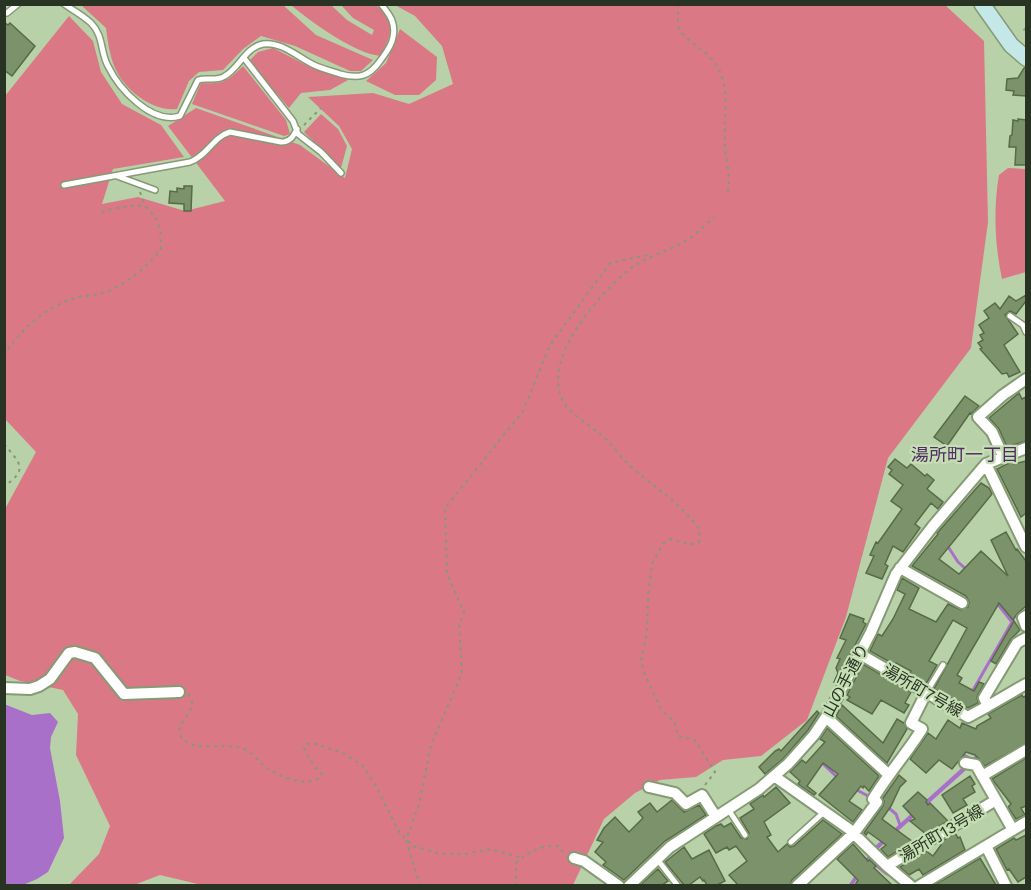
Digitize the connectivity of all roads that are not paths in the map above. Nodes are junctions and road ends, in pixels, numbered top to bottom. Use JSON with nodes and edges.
{"nodes":[{"id":1,"x":18,"y":4,"type":"edge"},
{"id":2,"x":64,"y":4,"type":"edge"},
{"id":3,"x":381,"y":4,"type":"edge"},
{"id":4,"x":982,"y":4,"type":"edge"},
{"id":5,"x":7,"y":13,"type":"dead end"},
{"id":6,"x":243,"y":58,"type":"junction"},
{"id":7,"x":1026,"y":58,"type":"edge"},
{"id":8,"x":297,"y":130,"type":"junction"},
{"id":9,"x":341,"y":173,"type":"dead end"},
{"id":10,"x":116,"y":175,"type":"junction"},
{"id":11,"x":64,"y":185,"type":"dead end"},
{"id":12,"x":155,"y":190,"type":"dead end"},
{"id":13,"x":1010,"y":316,"type":"dead end"},
{"id":14,"x":1026,"y":332,"type":"edge"},
{"id":15,"x":1026,"y":379,"type":"edge"},
{"id":16,"x":1026,"y":448,"type":"edge"},
{"id":17,"x":1003,"y":456,"type":"junction"},
{"id":18,"x":986,"y":464,"type":"junction"},
{"id":19,"x":1026,"y":547,"type":"edge"},
{"id":20,"x":900,"y":568,"type":"junction"},
{"id":21,"x":962,"y":603,"type":"dead end"},
{"id":22,"x":1026,"y":616,"type":"edge"},
{"id":23,"x":1026,"y":626,"type":"edge"},
{"id":24,"x":1026,"y":638,"type":"edge"},
{"id":25,"x":860,"y":654,"type":"junction"},
{"id":26,"x":943,"y":665,"type":"dead end"},
{"id":27,"x":1026,"y":684,"type":"edge"},
{"id":28,"x":4,"y":688,"type":"edge"},
{"id":29,"x":180,"y":692,"type":"road end"},
{"id":30,"x":926,"y":693,"type":"junction"},
{"id":31,"x":987,"y":706,"type":"junction"},
{"id":32,"x":826,"y":717,"type":"junction"},
{"id":33,"x":1026,"y":750,"type":"edge"},
{"id":34,"x":971,"y":764,"type":"dead end"},
{"id":35,"x":888,"y":774,"type":"junction"},
{"id":36,"x":774,"y":776,"type":"junction"},
{"id":37,"x":982,"y":776,"type":"junction"},
{"id":38,"x":649,"y":787,"type":"dead end"},
{"id":39,"x":996,"y":800,"type":"junction"},
{"id":40,"x":728,"y":809,"type":"junction"},
{"id":41,"x":824,"y":812,"type":"junction"},
{"id":42,"x":716,"y":817,"type":"junction"},
{"id":43,"x":1026,"y":822,"type":"edge"},
{"id":44,"x":1013,"y":830,"type":"junction"},
{"id":45,"x":854,"y":833,"type":"junction"},
{"id":46,"x":745,"y":835,"type":"dead end"},
{"id":47,"x":791,"y":842,"type":"dead end"},
{"id":48,"x":986,"y":846,"type":"junction"},
{"id":49,"x":574,"y":858,"type":"road end"},
{"id":50,"x":657,"y":859,"type":"junction"},
{"id":51,"x":887,"y":866,"type":"junction"},
{"id":52,"x":619,"y":885,"type":"edge"},
{"id":53,"x":629,"y":885,"type":"edge"},
{"id":54,"x":678,"y":885,"type":"edge"},
{"id":55,"x":797,"y":885,"type":"edge"},
{"id":56,"x":912,"y":885,"type":"edge"},
{"id":57,"x":919,"y":885,"type":"edge"},
{"id":58,"x":1006,"y":885,"type":"edge"}],
"edges":[{"from":1,"to":5,"type":"lane"},
{"from":2,"to":6,"type":"lane"},
{"from":3,"to":6,"type":"lane"},
{"from":4,"to":7,"type":"street"},
{"from":6,"to":8,"type":"lane"},
{"from":8,"to":9,"type":"lane"},
{"from":8,"to":10,"type":"lane"},
{"from":10,"to":11,"type":"lane"},
{"from":10,"to":12,"type":"lane"},
{"from":13,"to":14,"type":"lane"},
{"from":15,"to":17,"type":"street"},
{"from":16,"to":17,"type":"street","name":"山の手通り"},
{"from":17,"to":18,"type":"street","name":"山の手通り"},
{"from":18,"to":19,"type":"street"},
{"from":18,"to":20,"type":"street","name":"山の手通り"},
{"from":20,"to":21,"type":"street"},
{"from":20,"to":25,"type":"street","name":"山の手通り"},
{"from":22,"to":23,"type":"street"},
{"from":24,"to":31,"type":"street"},
{"from":25,"to":30,"type":"street","name":"湯所町7号線"},
{"from":25,"to":32,"type":"street","name":"山の手通り"},
{"from":26,"to":30,"type":"lane"},
{"from":27,"to":31,"type":"street"},
{"from":28,"to":29,"type":"street"},
{"from":30,"to":31,"type":"street","name":"湯所町7号線"},
{"from":30,"to":35,"type":"street"},
{"from":32,"to":35,"type":"street"},
{"from":32,"to":36,"type":"street","name":"山の手通り"},
{"from":33,"to":37,"type":"street"},
{"from":34,"to":37,"type":"street"},
{"from":35,"to":45,"type":"street"},
{"from":36,"to":40,"type":"street","name":"山の手通り"},
{"from":36,"to":41,"type":"street"},
{"from":37,"to":39,"type":"street"},
{"from":38,"to":42,"type":"street"},
{"from":39,"to":44,"type":"street"},
{"from":39,"to":51,"type":"street","name":"湯所町13号線"},
{"from":40,"to":42,"type":"street","name":"山の手通り"},
{"from":40,"to":46,"type":"lane"},
{"from":41,"to":45,"type":"street"},
{"from":41,"to":47,"type":"lane"},
{"from":42,"to":50,"type":"street","name":"山の手通り"},
{"from":43,"to":44,"type":"street"},
{"from":44,"to":48,"type":"street"},
{"from":45,"to":51,"type":"street"},
{"from":45,"to":55,"type":"street"},
{"from":48,"to":57,"type":"street"},
{"from":48,"to":58,"type":"street"},
{"from":49,"to":52,"type":"street"},
{"from":50,"to":53,"type":"street","name":"山の手通り"},
{"from":50,"to":54,"type":"lane"},
{"from":51,"to":56,"type":"street"}]}
